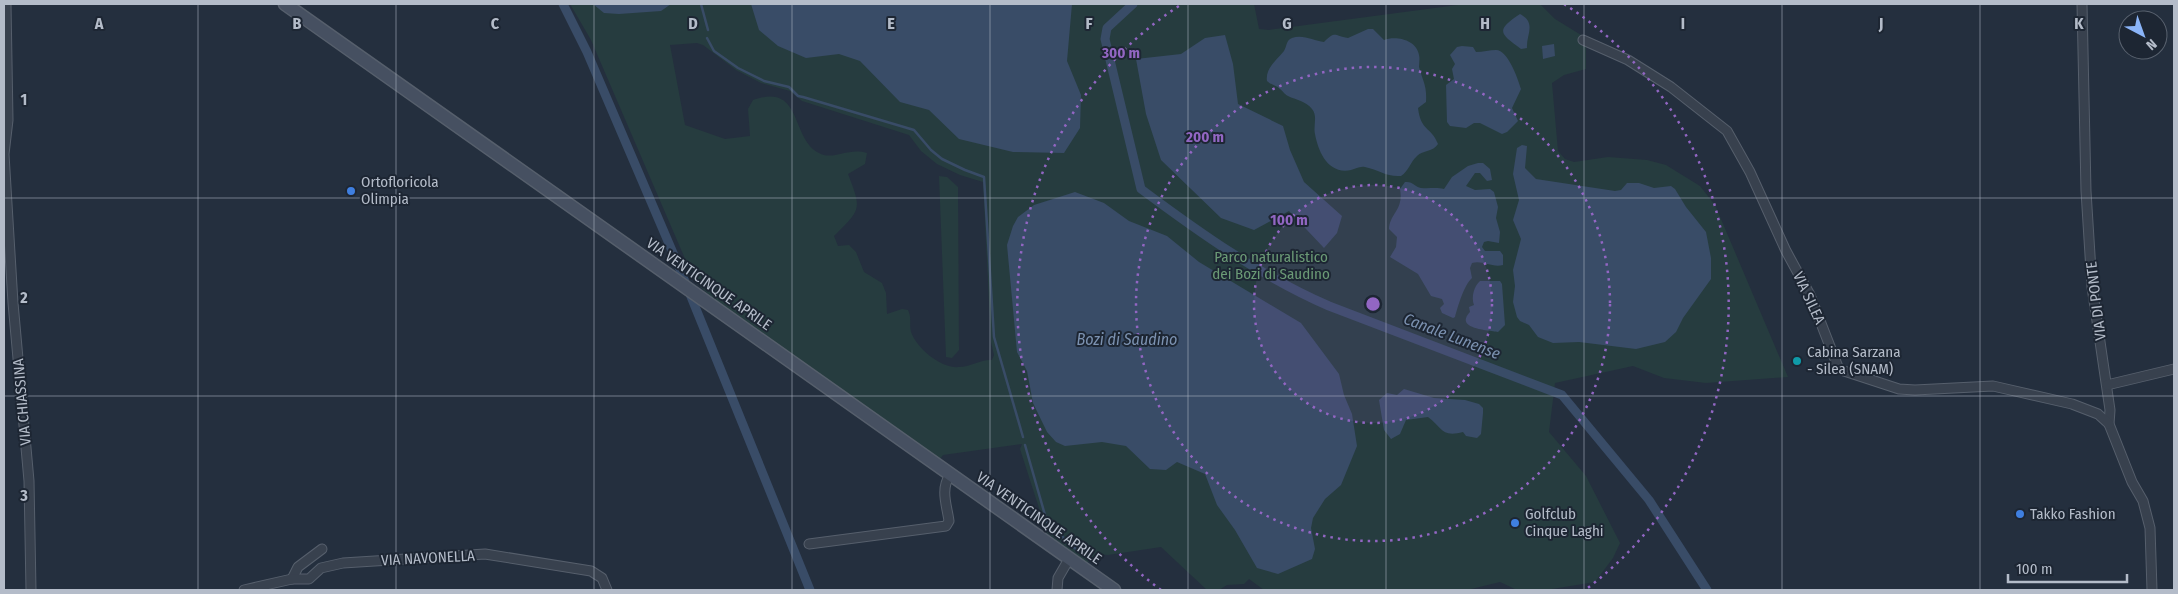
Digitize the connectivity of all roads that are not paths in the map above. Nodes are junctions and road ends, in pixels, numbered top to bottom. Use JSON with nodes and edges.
{"nodes":[{"id":1,"x":6,"y":4,"type":"edge"},
{"id":2,"x":285,"y":4,"type":"edge"},
{"id":3,"x":2082,"y":4,"type":"edge"},
{"id":4,"x":1583,"y":40,"type":"dead end"},
{"id":5,"x":2174,"y":369,"type":"edge"},
{"id":6,"x":2107,"y":384,"type":"junction"},
{"id":7,"x":2109,"y":424,"type":"junction"},
{"id":8,"x":950,"y":475,"type":"junction"},
{"id":9,"x":809,"y":544,"type":"dead end"},
{"id":10,"x":322,"y":549,"type":"dead end"},
{"id":11,"x":1069,"y":559,"type":"junction"},
{"id":12,"x":295,"y":579,"type":"junction"},
{"id":13,"x":31,"y":590,"type":"edge"},
{"id":14,"x":244,"y":590,"type":"edge"},
{"id":15,"x":607,"y":590,"type":"edge"},
{"id":16,"x":1057,"y":590,"type":"edge"},
{"id":17,"x":1114,"y":590,"type":"edge"},
{"id":18,"x":2152,"y":590,"type":"edge"}],
"edges":[{"from":1,"to":13,"type":"street","name":"VIA CHIASSINA"},
{"from":2,"to":8,"type":"main road","name":"VIA VENTICINQUE APRILE"},
{"from":3,"to":6,"type":"street","name":"VIA DI PONTE"},
{"from":4,"to":7,"type":"street","name":"VIA SILEA"},
{"from":5,"to":6,"type":"street"},
{"from":6,"to":7,"type":"street","name":"VIA DI PONTE"},
{"from":7,"to":18,"type":"street","name":"VIA DI PONTE"},
{"from":8,"to":9,"type":"street"},
{"from":8,"to":11,"type":"main road","name":"VIA VENTICINQUE APRILE"},
{"from":10,"to":12,"type":"street"},
{"from":11,"to":16,"type":"street"},
{"from":11,"to":17,"type":"main road","name":"VIA VENTICINQUE APRILE"},
{"from":12,"to":14,"type":"street","name":"VIA NAVONELLA"},
{"from":12,"to":15,"type":"street","name":"VIA NAVONELLA"}]}
